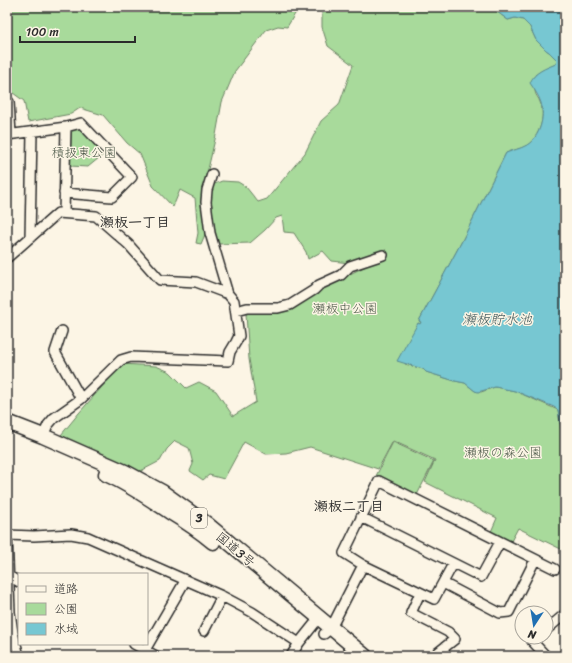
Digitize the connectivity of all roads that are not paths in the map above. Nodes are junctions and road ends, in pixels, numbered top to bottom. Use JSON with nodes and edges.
{"nodes":[{"id":1,"x":7,"y":102,"type":"edge"},
{"id":2,"x":66,"y":127,"type":"junction"},
{"id":3,"x":32,"y":132,"type":"junction"},
{"id":4,"x":9,"y":134,"type":"edge"},
{"id":5,"x":212,"y":174,"type":"dead end"},
{"id":6,"x":64,"y":193,"type":"junction"},
{"id":7,"x":64,"y":213,"type":"junction"},
{"id":8,"x":30,"y":238,"type":"junction"},
{"id":9,"x":383,"y":255,"type":"dead end"},
{"id":10,"x":7,"y":258,"type":"edge"},
{"id":11,"x":228,"y":294,"type":"junction"},
{"id":12,"x":236,"y":311,"type":"junction"},
{"id":13,"x":62,"y":331,"type":"dead end"},
{"id":14,"x":81,"y":399,"type":"junction"},
{"id":15,"x":7,"y":422,"type":"edge"},
{"id":16,"x":7,"y":432,"type":"edge"},
{"id":17,"x":43,"y":436,"type":"junction"},
{"id":18,"x":361,"y":517,"type":"junction"},
{"id":19,"x":7,"y":535,"type":"edge"},
{"id":20,"x":500,"y":542,"type":"junction"},
{"id":21,"x":535,"y":560,"type":"junction"},
{"id":22,"x":363,"y":564,"type":"junction"},
{"id":23,"x":453,"y":564,"type":"junction"},
{"id":24,"x":8,"y":565,"type":"edge"},
{"id":25,"x":556,"y":569,"type":"dead end"},
{"id":26,"x":9,"y":576,"type":"junction"},
{"id":27,"x":18,"y":581,"type":"edge"},
{"id":28,"x":185,"y":581,"type":"junction"},
{"id":29,"x":443,"y":583,"type":"junction"},
{"id":30,"x":8,"y":589,"type":"edge"},
{"id":31,"x":420,"y":593,"type":"junction"},
{"id":32,"x":222,"y":596,"type":"junction"},
{"id":33,"x":8,"y":612,"type":"edge"},
{"id":34,"x":565,"y":614,"type":"edge"},
{"id":35,"x":317,"y":622,"type":"junction"},
{"id":36,"x":554,"y":623,"type":"edge"},
{"id":37,"x":204,"y":631,"type":"dead end"},
{"id":38,"x":328,"y":631,"type":"junction"},
{"id":39,"x":299,"y":643,"type":"junction"},
{"id":40,"x":135,"y":645,"type":"edge"},
{"id":41,"x":536,"y":645,"type":"edge"},
{"id":42,"x":144,"y":653,"type":"edge"},
{"id":43,"x":19,"y":656,"type":"edge"},
{"id":44,"x":156,"y":656,"type":"edge"},
{"id":45,"x":291,"y":656,"type":"edge"},
{"id":46,"x":350,"y":656,"type":"edge"},
{"id":47,"x":365,"y":656,"type":"edge"},
{"id":48,"x":435,"y":656,"type":"edge"},
{"id":49,"x":546,"y":656,"type":"edge"}],
"edges":[{"from":1,"to":4,"type":"street"},
{"from":2,"to":3,"type":"street"},
{"from":2,"to":6,"type":"street"},
{"from":2,"to":6,"type":"street"},
{"from":3,"to":4,"type":"street"},
{"from":3,"to":8,"type":"street"},
{"from":5,"to":11,"type":"street"},
{"from":6,"to":7,"type":"street"},
{"from":7,"to":8,"type":"street"},
{"from":7,"to":11,"type":"street"},
{"from":8,"to":10,"type":"street"},
{"from":9,"to":12,"type":"street"},
{"from":11,"to":12,"type":"street"},
{"from":12,"to":14,"type":"street"},
{"from":13,"to":14,"type":"street"},
{"from":14,"to":17,"type":"street"},
{"from":15,"to":17,"type":"highway","name":"国道3号","number":"3"},
{"from":16,"to":35,"type":"highway","name":"国道3号","number":"3"},
{"from":17,"to":35,"type":"highway","name":"国道3号","number":"3"},
{"from":18,"to":20,"type":"street"},
{"from":18,"to":22,"type":"street"},
{"from":18,"to":23,"type":"street"},
{"from":19,"to":24,"type":"street"},
{"from":19,"to":28,"type":"street"},
{"from":20,"to":21,"type":"street"},
{"from":20,"to":23,"type":"street"},
{"from":21,"to":25,"type":"street"},
{"from":21,"to":29,"type":"street"},
{"from":22,"to":31,"type":"street"},
{"from":22,"to":38,"type":"street"},
{"from":23,"to":29,"type":"street"},
{"from":24,"to":26,"type":"street"},
{"from":26,"to":27,"type":"street"},
{"from":26,"to":30,"type":"street"},
{"from":28,"to":32,"type":"street"},
{"from":28,"to":42,"type":"street"},
{"from":29,"to":31,"type":"street"},
{"from":30,"to":33,"type":"street"},
{"from":31,"to":48,"type":"street"},
{"from":32,"to":37,"type":"street"},
{"from":32,"to":39,"type":"street"},
{"from":33,"to":43,"type":"street"},
{"from":34,"to":36,"type":"street"},
{"from":35,"to":38,"type":"highway","name":"国道3号","number":"3"},
{"from":35,"to":39,"type":"street"},
{"from":38,"to":46,"type":"highway","name":"国道3号","number":"3"},
{"from":38,"to":47,"type":"highway","name":"国道3号","number":"3"},
{"from":39,"to":45,"type":"street"},
{"from":40,"to":42,"type":"street"},
{"from":41,"to":49,"type":"street"},
{"from":42,"to":44,"type":"street"}]}
